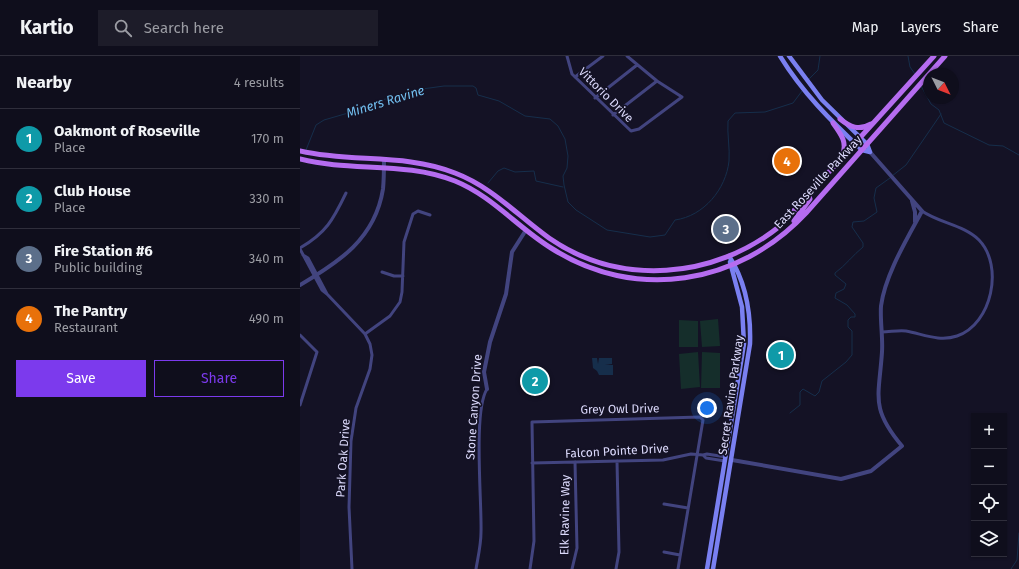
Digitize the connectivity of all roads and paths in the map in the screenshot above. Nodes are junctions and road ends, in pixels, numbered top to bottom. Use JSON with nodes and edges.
{"nodes":[{"id":1,"x":567,"y":56,"type":"edge"},
{"id":2,"x":603,"y":56,"type":"edge"},
{"id":3,"x":627,"y":56,"type":"edge"},
{"id":4,"x":780,"y":56,"type":"edge"},
{"id":5,"x":789,"y":56,"type":"edge"},
{"id":6,"x":934,"y":56,"type":"edge"},
{"id":7,"x":945,"y":56,"type":"edge"},
{"id":8,"x":637,"y":65,"type":"junction"},
{"id":9,"x":575,"y":77,"type":"junction"},
{"id":10,"x":657,"y":81,"type":"junction"},
{"id":11,"x":595,"y":98,"type":"junction"},
{"id":12,"x":613,"y":116,"type":"junction"},
{"id":13,"x":878,"y":118,"type":"junction"},
{"id":14,"x":840,"y":119,"type":"junction"},
{"id":15,"x":833,"y":123,"type":"junction"},
{"id":16,"x":860,"y":138,"type":"junction"},
{"id":17,"x":855,"y":144,"type":"junction"},
{"id":18,"x":867,"y":144,"type":"junction"},
{"id":19,"x":862,"y":150,"type":"junction"},
{"id":20,"x":300,"y":151,"type":"edge"},
{"id":21,"x":870,"y":152,"type":"junction"},
{"id":22,"x":300,"y":159,"type":"edge"},
{"id":23,"x":384,"y":159,"type":"junction"},
{"id":24,"x":838,"y":163,"type":"junction"},
{"id":25,"x":384,"y":167,"type":"junction"},
{"id":26,"x":346,"y":193,"type":"dead end"},
{"id":27,"x":809,"y":196,"type":"junction"},
{"id":28,"x":911,"y":198,"type":"junction"},
{"id":29,"x":922,"y":211,"type":"junction"},
{"id":30,"x":430,"y":215,"type":"dead end"},
{"id":31,"x":914,"y":226,"type":"junction"},
{"id":32,"x":526,"y":230,"type":"junction"},
{"id":33,"x":543,"y":233,"type":"junction"},
{"id":34,"x":786,"y":233,"type":"junction"},
{"id":35,"x":300,"y":249,"type":"edge"},
{"id":36,"x":729,"y":256,"type":"junction"},
{"id":37,"x":732,"y":265,"type":"junction"},
{"id":38,"x":382,"y":272,"type":"dead end"},
{"id":39,"x":316,"y":276,"type":"junction"},
{"id":40,"x":403,"y":276,"type":"junction"},
{"id":41,"x":300,"y":285,"type":"edge"},
{"id":42,"x":882,"y":332,"type":"junction"},
{"id":43,"x":365,"y":334,"type":"junction"},
{"id":44,"x":300,"y":335,"type":"edge"},
{"id":45,"x":302,"y":388,"type":"edge"},
{"id":46,"x":487,"y":389,"type":"joint"},
{"id":47,"x":300,"y":404,"type":"edge"},
{"id":48,"x":697,"y":454,"type":"junction"},
{"id":49,"x":702,"y":455,"type":"junction"},
{"id":50,"x":715,"y":455,"type":"junction"},
{"id":51,"x":714,"y":459,"type":"junction"},
{"id":52,"x":726,"y":459,"type":"junction"},
{"id":53,"x":732,"y":460,"type":"junction"},
{"id":54,"x":617,"y":461,"type":"junction"},
{"id":55,"x":575,"y":462,"type":"junction"},
{"id":56,"x":532,"y":463,"type":"junction"},
{"id":57,"x":664,"y":504,"type":"dead end"},
{"id":58,"x":688,"y":508,"type":"junction"},
{"id":59,"x":664,"y":552,"type":"dead end"},
{"id":60,"x":680,"y":555,"type":"junction"},
{"id":61,"x":352,"y":569,"type":"edge"},
{"id":62,"x":476,"y":569,"type":"edge"},
{"id":63,"x":530,"y":569,"type":"edge"},
{"id":64,"x":572,"y":569,"type":"edge"},
{"id":65,"x":616,"y":569,"type":"edge"},
{"id":66,"x":678,"y":569,"type":"edge"},
{"id":67,"x":707,"y":569,"type":"edge"},
{"id":68,"x":713,"y":569,"type":"edge"}],
"edges":[{"from":1,"to":9,"type":"street","name":"Vittorio Drive"},
{"from":2,"to":9,"type":"street"},
{"from":3,"to":8,"type":"street"},
{"from":4,"to":15,"type":"main road"},
{"from":5,"to":14,"type":"main road"},
{"from":6,"to":13,"type":"main road","name":"East Roseville Parkway"},
{"from":7,"to":18,"type":"main road","name":"East Roseville Parkway"},
{"from":8,"to":10,"type":"street"},
{"from":8,"to":11,"type":"street"},
{"from":9,"to":11,"type":"street","name":"Vittorio Drive"},
{"from":10,"to":12,"type":"street"},
{"from":10,"to":12,"type":"street","name":"Vittorio Drive"},
{"from":11,"to":12,"type":"street","name":"Vittorio Drive"},
{"from":13,"to":14,"type":"main road"},
{"from":13,"to":16,"type":"main road","name":"East Roseville Parkway"},
{"from":14,"to":16,"type":"main road"},
{"from":15,"to":17,"type":"main road"},
{"from":15,"to":24,"type":"main road"},
{"from":16,"to":17,"type":"main road","name":"East Roseville Parkway"},
{"from":16,"to":18,"type":"main road"},
{"from":17,"to":19,"type":"main road"},
{"from":17,"to":24,"type":"main road","name":"East Roseville Parkway"},
{"from":18,"to":19,"type":"main road","name":"East Roseville Parkway"},
{"from":18,"to":21,"type":"main road"},
{"from":19,"to":21,"type":"main road"},
{"from":19,"to":34,"type":"main road","name":"East Roseville Parkway"},
{"from":20,"to":23,"type":"main road","name":"East Roseville Parkway"},
{"from":21,"to":28,"type":"street"},
{"from":22,"to":25,"type":"main road","name":"East Roseville Parkway"},
{"from":23,"to":25,"type":"street"},
{"from":23,"to":33,"type":"main road","name":"East Roseville Parkway"},
{"from":24,"to":27,"type":"main road","name":"East Roseville Parkway"},
{"from":25,"to":32,"type":"main road","name":"East Roseville Parkway"},
{"from":25,"to":39,"type":"street"},
{"from":26,"to":35,"type":"street"},
{"from":27,"to":34,"type":"main road"},
{"from":27,"to":36,"type":"main road","name":"East Roseville Parkway"},
{"from":28,"to":29,"type":"street"},
{"from":28,"to":31,"type":"street"},
{"from":29,"to":31,"type":"street"},
{"from":29,"to":42,"type":"street"},
{"from":30,"to":40,"type":"street"},
{"from":31,"to":42,"type":"street"},
{"from":32,"to":33,"type":"main road"},
{"from":32,"to":37,"type":"main road","name":"East Roseville Parkway"},
{"from":32,"to":46,"type":"street","name":"Stone Canyon Drive"},
{"from":33,"to":36,"type":"main road","name":"East Roseville Parkway"},
{"from":34,"to":37,"type":"main road","name":"East Roseville Parkway"},
{"from":35,"to":39,"type":"street","name":"Park Oak Drive"},
{"from":36,"to":37,"type":"main road","name":"Secret Ravine Parkway"},
{"from":37,"to":52,"type":"main road","name":"Secret Ravine Parkway"},
{"from":37,"to":53,"type":"main road","name":"Secret Ravine Parkway"},
{"from":38,"to":40,"type":"street"},
{"from":39,"to":41,"type":"street"},
{"from":39,"to":43,"type":"street","name":"Park Oak Drive"},
{"from":40,"to":43,"type":"street"},
{"from":42,"to":53,"type":"street"},
{"from":43,"to":61,"type":"street","name":"Park Oak Drive"},
{"from":44,"to":45,"type":"street"},
{"from":45,"to":47,"type":"street"},
{"from":46,"to":62,"type":"street","name":"Stone Canyon Drive"},
{"from":48,"to":49,"type":"street","name":"Falcon Pointe Drive"},
{"from":48,"to":54,"type":"street","name":"Falcon Pointe Drive"},
{"from":48,"to":56,"type":"street","name":"Grey Owl Drive"},
{"from":48,"to":58,"type":"street","name":"Grey Owl Drive"},
{"from":49,"to":50,"type":"street","name":"Falcon Pointe Drive"},
{"from":49,"to":51,"type":"street","name":"Falcon Pointe Drive"},
{"from":50,"to":51,"type":"street"},
{"from":50,"to":52,"type":"street","name":"Falcon Pointe Drive"},
{"from":51,"to":52,"type":"street","name":"Falcon Pointe Drive"},
{"from":52,"to":53,"type":"main road"},
{"from":52,"to":67,"type":"main road","name":"Secret Ravine Parkway"},
{"from":53,"to":68,"type":"main road","name":"Secret Ravine Parkway"},
{"from":54,"to":55,"type":"street","name":"Falcon Pointe Drive"},
{"from":54,"to":65,"type":"street"},
{"from":55,"to":56,"type":"street","name":"Falcon Pointe Drive"},
{"from":55,"to":64,"type":"street","name":"Elk Ravine Way"},
{"from":56,"to":63,"type":"street","name":"Grey Owl Drive"},
{"from":57,"to":58,"type":"street"},
{"from":58,"to":60,"type":"street","name":"Grey Owl Drive"},
{"from":59,"to":60,"type":"street"},
{"from":60,"to":66,"type":"street","name":"Grey Owl Drive"}]}
